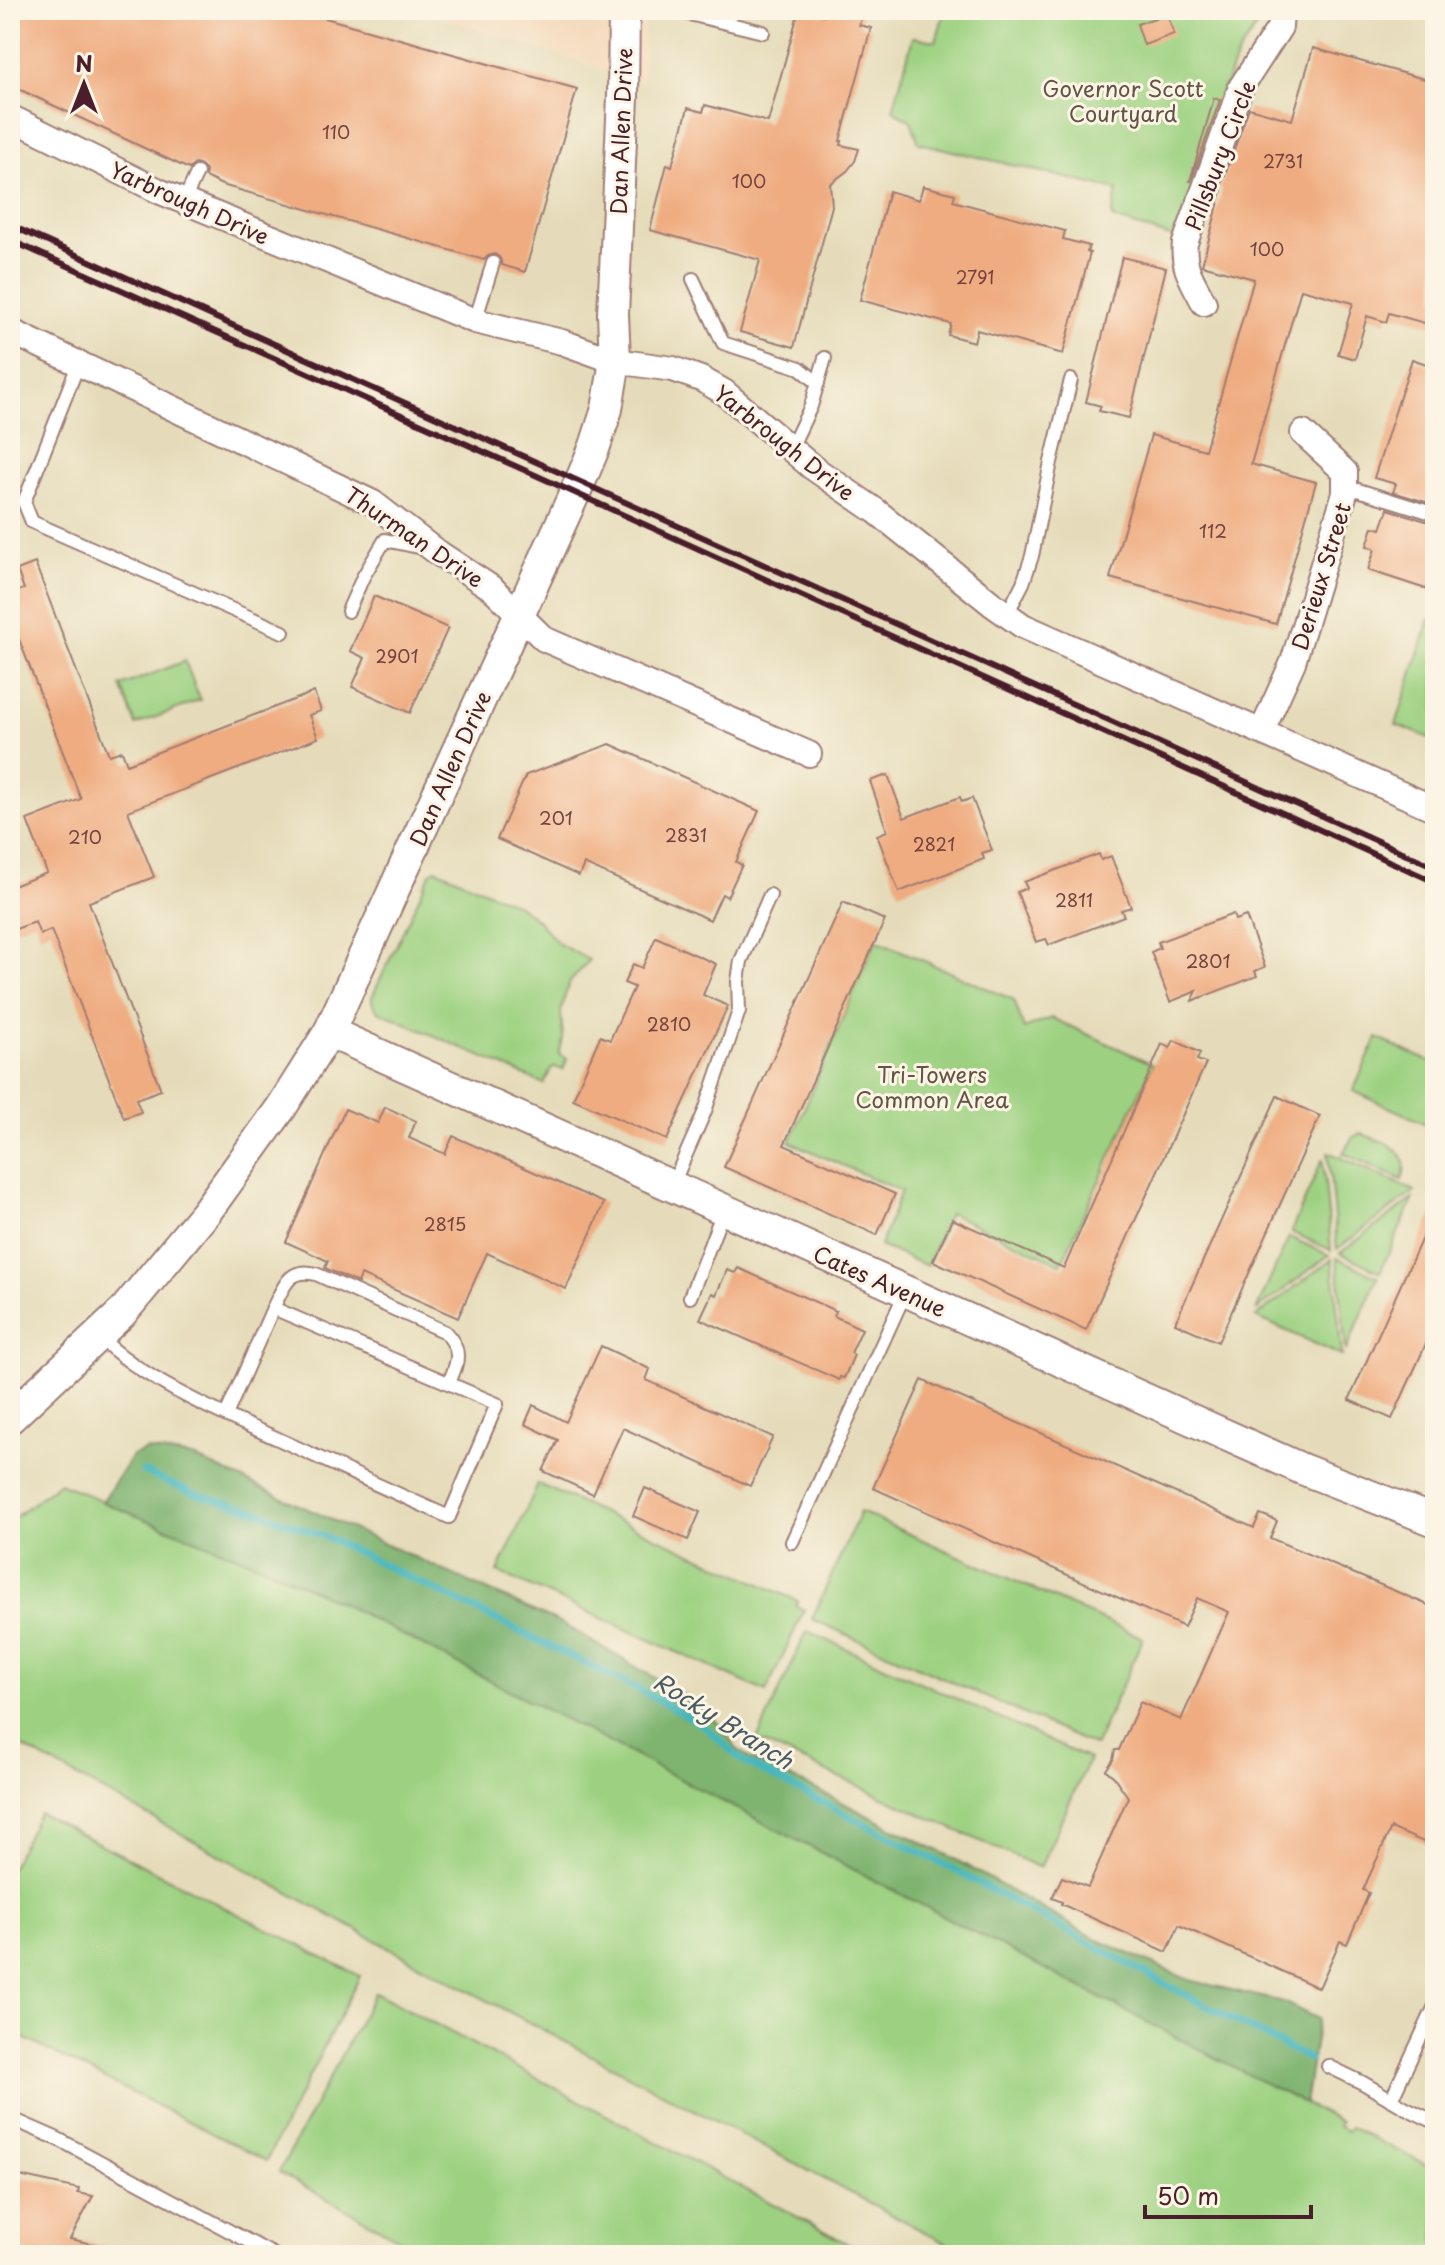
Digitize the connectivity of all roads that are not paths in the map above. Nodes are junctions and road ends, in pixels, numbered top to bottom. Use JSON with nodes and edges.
{"nodes":[{"id":1,"x":624,"y":10,"type":"edge"},
{"id":2,"x":673,"y":10,"type":"edge"},
{"id":3,"x":1281,"y":10,"type":"edge"},
{"id":4,"x":763,"y":32,"type":"dead end"},
{"id":5,"x":10,"y":117,"type":"edge"},
{"id":6,"x":197,"y":173,"type":"dead end"},
{"id":7,"x":184,"y":201,"type":"junction"},
{"id":8,"x":493,"y":263,"type":"dead end"},
{"id":9,"x":693,"y":279,"type":"dead end"},
{"id":10,"x":1204,"y":303,"type":"dead end"},
{"id":11,"x":475,"y":321,"type":"junction"},
{"id":12,"x":10,"y":331,"type":"edge"},
{"id":13,"x":825,"y":358,"type":"dead end"},
{"id":14,"x":615,"y":361,"type":"junction"},
{"id":15,"x":78,"y":365,"type":"junction"},
{"id":16,"x":1071,"y":380,"type":"dead end"},
{"id":17,"x":818,"y":383,"type":"junction"},
{"id":18,"x":1303,"y":433,"type":"dead end"},
{"id":19,"x":791,"y":448,"type":"junction"},
{"id":20,"x":1345,"y":493,"type":"junction"},
{"id":21,"x":1435,"y":514,"type":"edge"},
{"id":22,"x":434,"y":550,"type":"junction"},
{"id":23,"x":348,"y":611,"type":"dead end"},
{"id":24,"x":519,"y":614,"type":"junction"},
{"id":25,"x":1007,"y":614,"type":"junction"},
{"id":26,"x":283,"y":632,"type":"dead end"},
{"id":27,"x":1262,"y":731,"type":"junction"},
{"id":28,"x":809,"y":754,"type":"dead end"},
{"id":29,"x":1435,"y":809,"type":"edge"},
{"id":30,"x":770,"y":895,"type":"dead end"},
{"id":31,"x":329,"y":1032,"type":"junction"},
{"id":32,"x":672,"y":1186,"type":"junction"},
{"id":33,"x":724,"y":1209,"type":"junction"},
{"id":34,"x":906,"y":1291,"type":"junction"},
{"id":35,"x":690,"y":1297,"type":"dead end"},
{"id":36,"x":273,"y":1308,"type":"junction"},
{"id":37,"x":97,"y":1335,"type":"junction"},
{"id":38,"x":449,"y":1383,"type":"junction"},
{"id":39,"x":226,"y":1415,"type":"junction"},
{"id":40,"x":10,"y":1418,"type":"edge"},
{"id":41,"x":1435,"y":1521,"type":"edge"},
{"id":42,"x":792,"y":1542,"type":"dead end"},
{"id":43,"x":1435,"y":2006,"type":"edge"},
{"id":44,"x":1328,"y":2066,"type":"dead end"},
{"id":45,"x":1391,"y":2100,"type":"junction"},
{"id":46,"x":10,"y":2118,"type":"edge"},
{"id":47,"x":1435,"y":2122,"type":"edge"},
{"id":48,"x":274,"y":2255,"type":"edge"}],
"edges":[{"from":1,"to":14,"type":"street","name":"Dan Allen Drive"},
{"from":2,"to":4,"type":"lane"},
{"from":3,"to":10,"type":"street","name":"Pillsbury Circle"},
{"from":5,"to":7,"type":"street","name":"Yarbrough Drive"},
{"from":6,"to":7,"type":"lane"},
{"from":7,"to":11,"type":"street","name":"Yarbrough Drive"},
{"from":8,"to":11,"type":"lane"},
{"from":9,"to":17,"type":"lane"},
{"from":11,"to":14,"type":"street","name":"Yarbrough Drive"},
{"from":12,"to":15,"type":"street","name":"Thurman Drive"},
{"from":13,"to":17,"type":"lane"},
{"from":14,"to":19,"type":"street","name":"Yarbrough Drive"},
{"from":14,"to":24,"type":"street","name":"Dan Allen Drive"},
{"from":15,"to":22,"type":"street","name":"Thurman Drive"},
{"from":15,"to":26,"type":"lane"},
{"from":16,"to":25,"type":"lane"},
{"from":17,"to":19,"type":"lane"},
{"from":18,"to":20,"type":"street","name":"Derieux Street"},
{"from":19,"to":25,"type":"street","name":"Yarbrough Drive"},
{"from":20,"to":21,"type":"lane"},
{"from":20,"to":27,"type":"street","name":"Derieux Street"},
{"from":22,"to":23,"type":"lane"},
{"from":22,"to":24,"type":"street","name":"Thurman Drive"},
{"from":24,"to":28,"type":"street","name":"Thurman Drive"},
{"from":24,"to":31,"type":"street","name":"Dan Allen Drive"},
{"from":25,"to":27,"type":"street","name":"Yarbrough Drive"},
{"from":27,"to":29,"type":"street","name":"Yarbrough Drive"},
{"from":30,"to":32,"type":"lane"},
{"from":31,"to":32,"type":"street","name":"Cates Avenue"},
{"from":31,"to":37,"type":"street","name":"Dan Allen Drive"},
{"from":32,"to":33,"type":"street","name":"Cates Avenue"},
{"from":33,"to":34,"type":"street","name":"Cates Avenue"},
{"from":33,"to":35,"type":"lane"},
{"from":34,"to":41,"type":"street","name":"Cates Avenue"},
{"from":34,"to":42,"type":"lane"},
{"from":36,"to":38,"type":"lane"},
{"from":36,"to":38,"type":"lane"},
{"from":36,"to":39,"type":"lane"},
{"from":37,"to":39,"type":"lane"},
{"from":37,"to":40,"type":"street","name":"Dan Allen Drive"},
{"from":38,"to":39,"type":"lane"},
{"from":43,"to":45,"type":"lane"},
{"from":44,"to":45,"type":"lane"},
{"from":45,"to":47,"type":"lane"},
{"from":46,"to":48,"type":"lane"}]}
